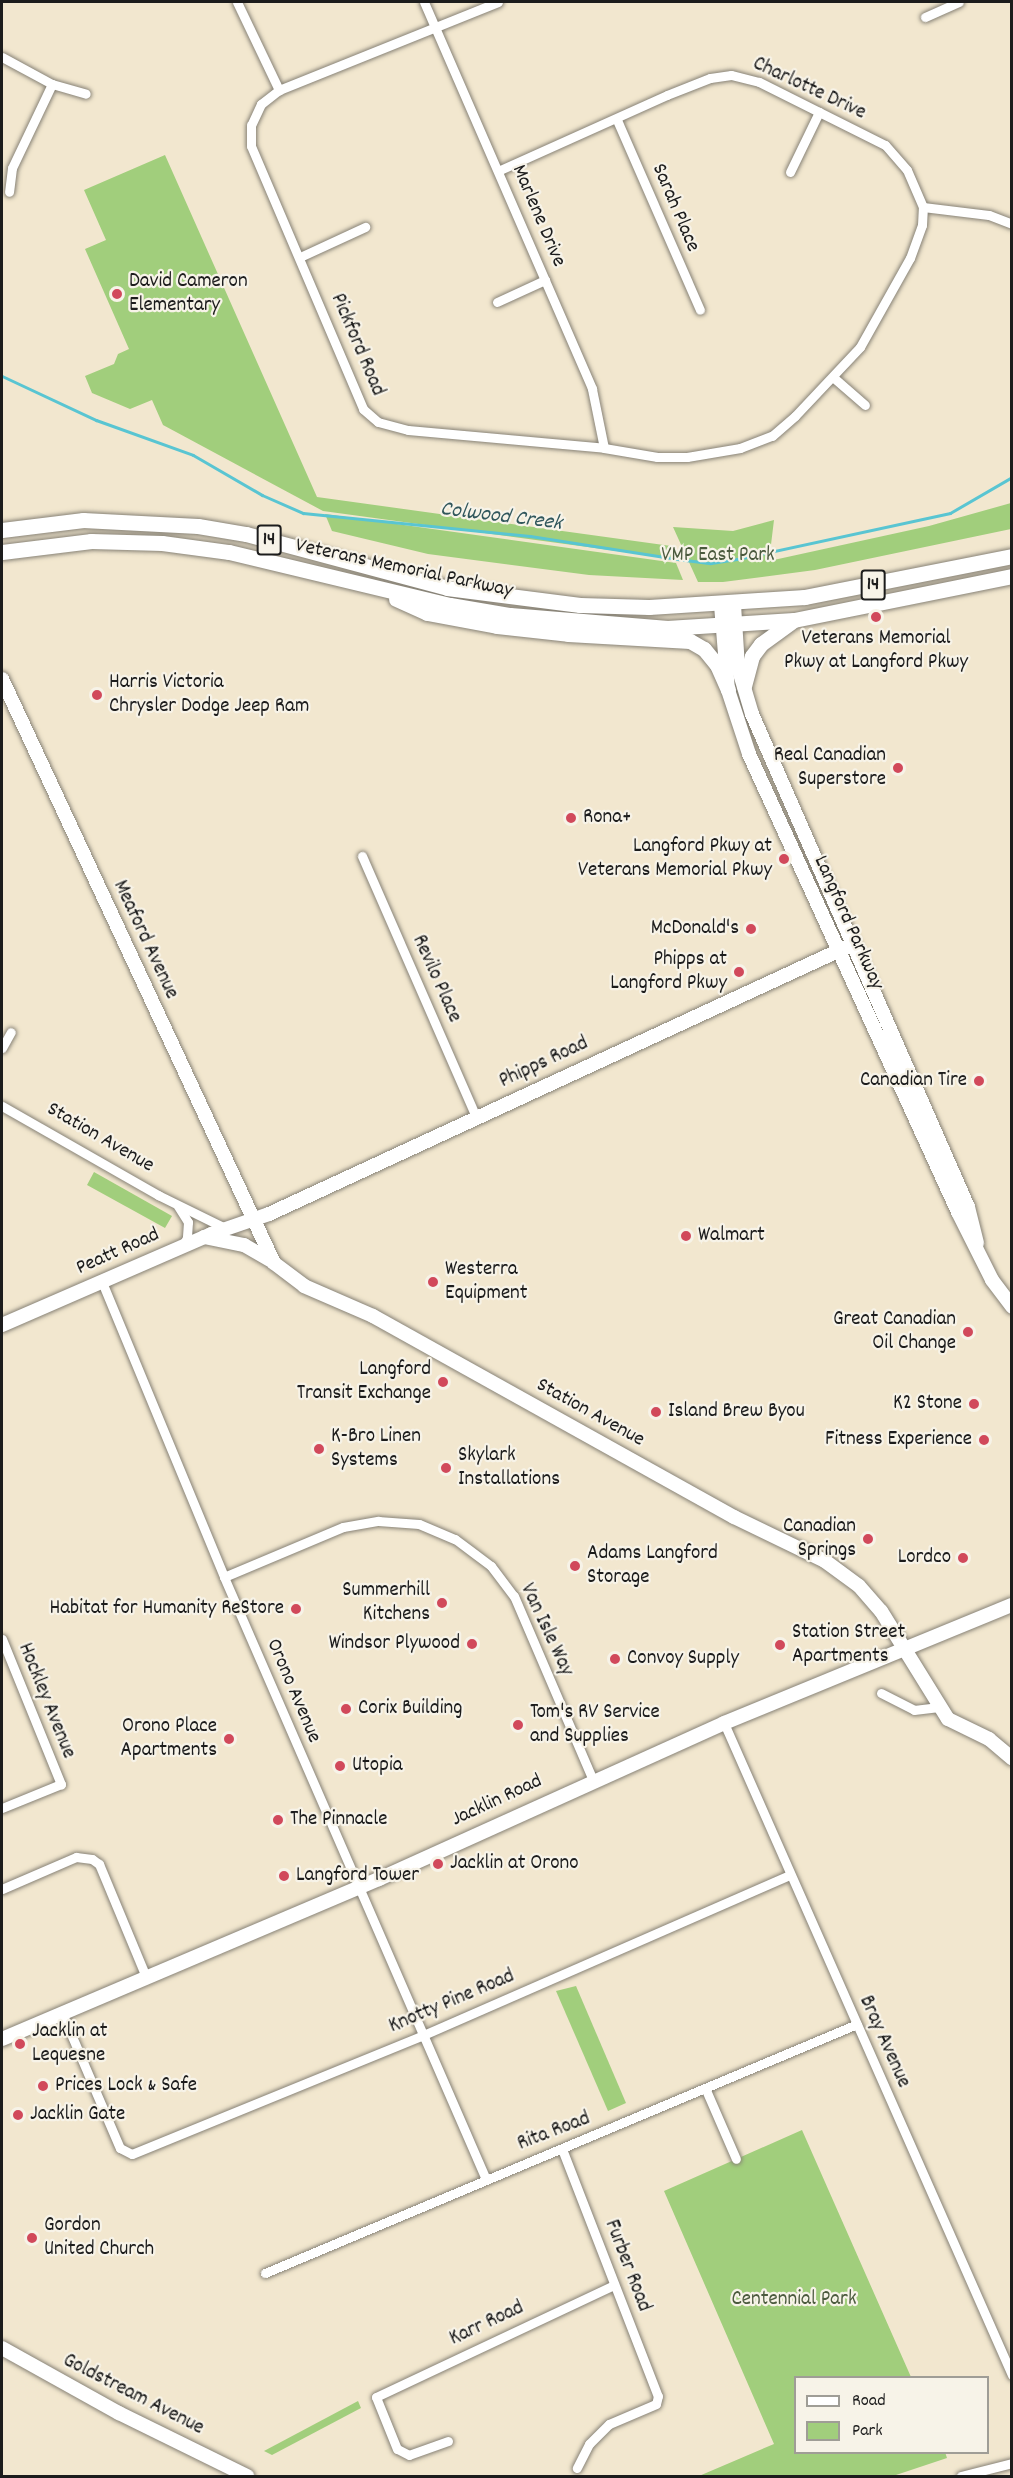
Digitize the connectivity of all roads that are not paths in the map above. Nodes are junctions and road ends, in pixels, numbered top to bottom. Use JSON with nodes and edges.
{"nodes":[{"id":1,"x":237,"y":2,"type":"edge"},
{"id":2,"x":424,"y":2,"type":"edge"},
{"id":3,"x":498,"y":2,"type":"edge"},
{"id":4,"x":959,"y":2,"type":"edge"},
{"id":5,"x":926,"y":17,"type":"dead end"},
{"id":6,"x":435,"y":29,"type":"junction"},
{"id":7,"x":2,"y":57,"type":"edge"},
{"id":8,"x":52,"y":84,"type":"junction"},
{"id":9,"x":279,"y":90,"type":"junction"},
{"id":10,"x":87,"y":93,"type":"dead end"},
{"id":11,"x":819,"y":112,"type":"junction"},
{"id":12,"x":617,"y":120,"type":"junction"},
{"id":13,"x":500,"y":170,"type":"junction"},
{"id":14,"x":790,"y":172,"type":"dead end"},
{"id":15,"x":9,"y":192,"type":"dead end"},
{"id":16,"x":923,"y":207,"type":"junction"},
{"id":17,"x":1011,"y":224,"type":"edge"},
{"id":18,"x":365,"y":227,"type":"dead end"},
{"id":19,"x":300,"y":257,"type":"junction"},
{"id":20,"x":545,"y":280,"type":"junction"},
{"id":21,"x":497,"y":302,"type":"dead end"},
{"id":22,"x":700,"y":310,"type":"dead end"},
{"id":23,"x":834,"y":378,"type":"junction"},
{"id":24,"x":865,"y":405,"type":"dead end"},
{"id":25,"x":604,"y":448,"type":"junction"},
{"id":26,"x":2,"y":522,"type":"edge"},
{"id":27,"x":35,"y":524,"type":"junction"},
{"id":28,"x":2,"y":530,"type":"edge"},
{"id":29,"x":2,"y":552,"type":"edge"},
{"id":30,"x":1011,"y":556,"type":"edge"},
{"id":31,"x":1011,"y":576,"type":"edge"},
{"id":32,"x":364,"y":584,"type":"junction"},
{"id":33,"x":727,"y":605,"type":"junction"},
{"id":34,"x":794,"y":620,"type":"junction"},
{"id":35,"x":729,"y":626,"type":"junction"},
{"id":36,"x":2,"y":679,"type":"edge"},
{"id":37,"x":744,"y":686,"type":"junction"},
{"id":38,"x":728,"y":690,"type":"junction"},
{"id":39,"x":362,"y":856,"type":"dead end"},
{"id":40,"x":853,"y":944,"type":"junction"},
{"id":41,"x":836,"y":951,"type":"junction"},
{"id":42,"x":10,"y":1032,"type":"dead end"},
{"id":43,"x":2,"y":1048,"type":"edge"},
{"id":44,"x":2,"y":1106,"type":"edge"},
{"id":45,"x":476,"y":1117,"type":"junction"},
{"id":46,"x":178,"y":1206,"type":"junction"},
{"id":47,"x":252,"y":1219,"type":"junction"},
{"id":48,"x":225,"y":1228,"type":"junction"},
{"id":49,"x":204,"y":1237,"type":"junction"},
{"id":50,"x":977,"y":1245,"type":"junction"},
{"id":51,"x":182,"y":1246,"type":"junction"},
{"id":52,"x":274,"y":1263,"type":"junction"},
{"id":53,"x":102,"y":1282,"type":"junction"},
{"id":54,"x":1011,"y":1307,"type":"edge"},
{"id":55,"x":2,"y":1325,"type":"edge"},
{"id":56,"x":224,"y":1577,"type":"junction"},
{"id":57,"x":1011,"y":1605,"type":"edge"},
{"id":58,"x":2,"y":1639,"type":"edge"},
{"id":59,"x":904,"y":1650,"type":"junction"},
{"id":60,"x":881,"y":1693,"type":"dead end"},
{"id":61,"x":937,"y":1707,"type":"junction"},
{"id":62,"x":724,"y":1723,"type":"junction"},
{"id":63,"x":1011,"y":1758,"type":"edge"},
{"id":64,"x":593,"y":1780,"type":"junction"},
{"id":65,"x":2,"y":1808,"type":"edge"},
{"id":66,"x":790,"y":1875,"type":"junction"},
{"id":67,"x":358,"y":1887,"type":"junction"},
{"id":68,"x":2,"y":1888,"type":"edge"},
{"id":69,"x":146,"y":1977,"type":"junction"},
{"id":70,"x":62,"y":2013,"type":"junction"},
{"id":71,"x":857,"y":2024,"type":"junction"},
{"id":72,"x":421,"y":2036,"type":"junction"},
{"id":73,"x":2,"y":2039,"type":"edge"},
{"id":74,"x":706,"y":2090,"type":"junction"},
{"id":75,"x":562,"y":2149,"type":"junction"},
{"id":76,"x":736,"y":2159,"type":"dead end"},
{"id":77,"x":485,"y":2177,"type":"junction"},
{"id":78,"x":264,"y":2273,"type":"dead end"},
{"id":79,"x":614,"y":2285,"type":"junction"},
{"id":80,"x":2,"y":2348,"type":"edge"},
{"id":81,"x":1011,"y":2375,"type":"edge"},
{"id":82,"x":448,"y":2441,"type":"dead end"},
{"id":83,"x":1011,"y":2463,"type":"edge"},
{"id":84,"x":578,"y":2468,"type":"dead end"},
{"id":85,"x":247,"y":2476,"type":"edge"},
{"id":86,"x":961,"y":2476,"type":"edge"}],
"edges":[{"from":1,"to":9,"type":"street"},
{"from":2,"to":6,"type":"street","name":"Marlene Drive"},
{"from":3,"to":6,"type":"street","name":"Pickford Road"},
{"from":4,"to":5,"type":"street"},
{"from":6,"to":9,"type":"street","name":"Pickford Road"},
{"from":6,"to":13,"type":"street","name":"Marlene Drive"},
{"from":7,"to":8,"type":"street"},
{"from":8,"to":10,"type":"street"},
{"from":8,"to":15,"type":"street"},
{"from":9,"to":19,"type":"street","name":"Pickford Road"},
{"from":11,"to":12,"type":"street","name":"Charlotte Drive"},
{"from":11,"to":14,"type":"street"},
{"from":11,"to":16,"type":"street","name":"Charlotte Drive"},
{"from":12,"to":13,"type":"street","name":"Charlotte Drive"},
{"from":12,"to":22,"type":"street","name":"Sarah Place"},
{"from":13,"to":20,"type":"street","name":"Marlene Drive"},
{"from":16,"to":17,"type":"street"},
{"from":16,"to":23,"type":"street","name":"Pickford Road"},
{"from":18,"to":19,"type":"street"},
{"from":19,"to":25,"type":"street","name":"Pickford Road"},
{"from":20,"to":21,"type":"street"},
{"from":20,"to":25,"type":"street","name":"Marlene Drive"},
{"from":23,"to":24,"type":"street"},
{"from":23,"to":25,"type":"street","name":"Pickford Road"},
{"from":26,"to":27,"type":"main road"},
{"from":27,"to":28,"type":"main road","name":"Veterans Memorial Parkway","number":"14"},
{"from":27,"to":33,"type":"main road","name":"Veterans Memorial Parkway","number":"14"},
{"from":29,"to":32,"type":"main road","name":"Veterans Memorial Parkway","number":"14"},
{"from":30,"to":33,"type":"main road","name":"Veterans Memorial Parkway","number":"14"},
{"from":31,"to":34,"type":"main road","name":"Veterans Memorial Parkway","number":"14"},
{"from":32,"to":35,"type":"main road","name":"Veterans Memorial Parkway","number":"14"},
{"from":32,"to":38,"type":"main road"},
{"from":33,"to":35,"type":"main road","name":"Langford Parkway"},
{"from":34,"to":35,"type":"main road","name":"Veterans Memorial Parkway","number":"14"},
{"from":34,"to":37,"type":"main road"},
{"from":35,"to":37,"type":"main road","name":"Langford Parkway"},
{"from":35,"to":38,"type":"main road","name":"Langford Parkway"},
{"from":36,"to":47,"type":"main road","name":"Meaford Avenue"},
{"from":37,"to":40,"type":"main road","name":"Langford Parkway"},
{"from":38,"to":41,"type":"main road","name":"Langford Parkway"},
{"from":39,"to":45,"type":"street","name":"Revilo Place"},
{"from":40,"to":41,"type":"main road","name":"Phipps Road"},
{"from":40,"to":50,"type":"main road","name":"Langford Parkway"},
{"from":41,"to":45,"type":"main road","name":"Phipps Road"},
{"from":41,"to":50,"type":"main road","name":"Langford Parkway"},
{"from":42,"to":43,"type":"street"},
{"from":44,"to":46,"type":"street","name":"Station Avenue"},
{"from":45,"to":47,"type":"main road","name":"Phipps Road"},
{"from":46,"to":48,"type":"street","name":"Station Avenue"},
{"from":46,"to":51,"type":"street"},
{"from":47,"to":48,"type":"main road","name":"Peatt Road"},
{"from":47,"to":52,"type":"main road","name":"Station Avenue"},
{"from":48,"to":49,"type":"main road","name":"Peatt Road"},
{"from":49,"to":51,"type":"main road","name":"Peatt Road"},
{"from":49,"to":52,"type":"main road"},
{"from":50,"to":54,"type":"main road","name":"Langford Parkway"},
{"from":51,"to":53,"type":"main road","name":"Peatt Road"},
{"from":52,"to":59,"type":"main road","name":"Station Avenue"},
{"from":53,"to":55,"type":"main road","name":"Peatt Road"},
{"from":53,"to":56,"type":"street","name":"Orono Avenue"},
{"from":56,"to":64,"type":"street","name":"Van Isle Way"},
{"from":56,"to":67,"type":"street","name":"Orono Avenue"},
{"from":57,"to":59,"type":"main road","name":"Jacklin Road"},
{"from":58,"to":65,"type":"street","name":"Hockley Avenue"},
{"from":59,"to":61,"type":"main road","name":"Station Avenue"},
{"from":59,"to":62,"type":"main road","name":"Jacklin Road"},
{"from":60,"to":61,"type":"street"},
{"from":61,"to":63,"type":"main road"},
{"from":62,"to":64,"type":"main road","name":"Jacklin Road"},
{"from":62,"to":66,"type":"street","name":"Bray Avenue"},
{"from":64,"to":67,"type":"main road","name":"Jacklin Road"},
{"from":66,"to":71,"type":"street","name":"Bray Avenue"},
{"from":66,"to":72,"type":"street","name":"Knotty Pine Road"},
{"from":67,"to":69,"type":"main road","name":"Jacklin Road"},
{"from":67,"to":72,"type":"street","name":"Orono Avenue"},
{"from":68,"to":69,"type":"street"},
{"from":69,"to":70,"type":"main road","name":"Jacklin Road"},
{"from":70,"to":72,"type":"street","name":"Knotty Pine Road"},
{"from":70,"to":73,"type":"main road","name":"Jacklin Road"},
{"from":71,"to":74,"type":"street","name":"Rita Road"},
{"from":71,"to":81,"type":"street","name":"Bray Avenue"},
{"from":72,"to":77,"type":"street","name":"Orono Avenue"},
{"from":74,"to":75,"type":"street","name":"Rita Road"},
{"from":74,"to":76,"type":"street"},
{"from":75,"to":77,"type":"street","name":"Rita Road"},
{"from":75,"to":79,"type":"street","name":"Furber Road"},
{"from":77,"to":78,"type":"street","name":"Rita Road"},
{"from":79,"to":82,"type":"street","name":"Karr Road"},
{"from":79,"to":84,"type":"street","name":"Furber Road"},
{"from":80,"to":85,"type":"main road","name":"Goldstream Avenue"},
{"from":83,"to":86,"type":"street"}]}
